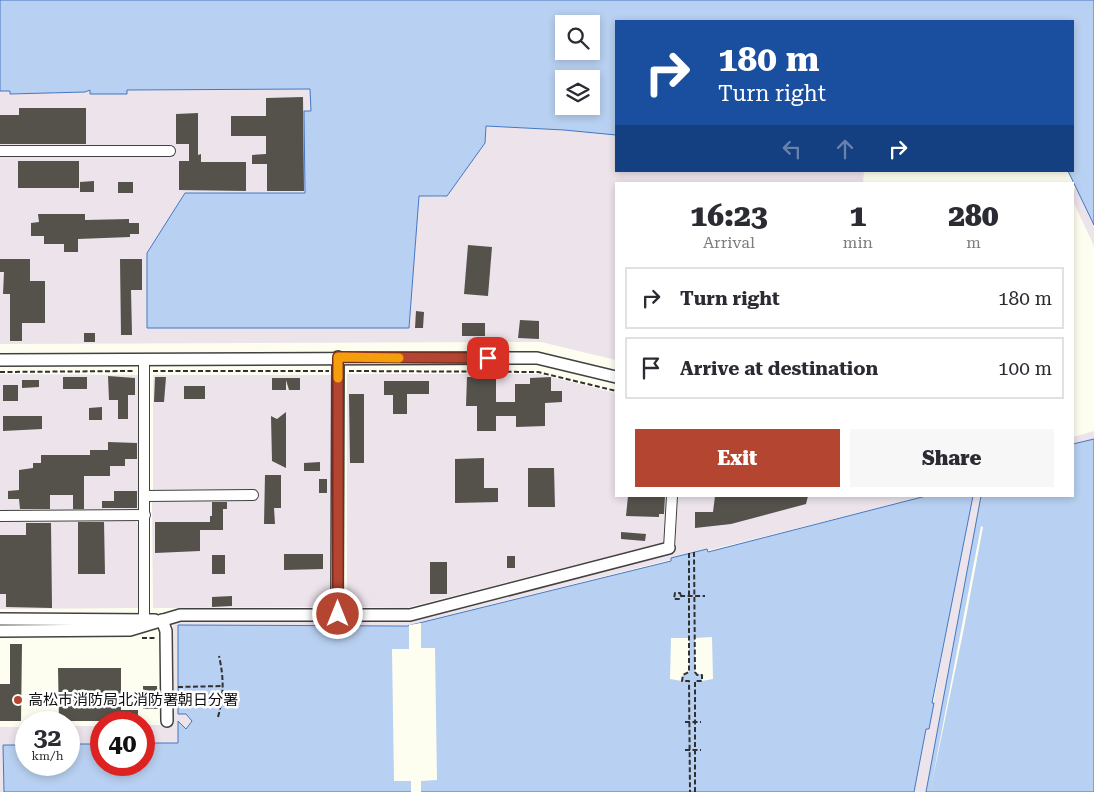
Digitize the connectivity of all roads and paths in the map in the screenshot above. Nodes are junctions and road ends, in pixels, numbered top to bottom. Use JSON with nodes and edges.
{"nodes":[{"id":1,"x":170,"y":151,"type":"dead end"},
{"id":2,"x":0,"y":152,"type":"edge"},
{"id":3,"x":338,"y":357,"type":"junction"},
{"id":4,"x":144,"y":359,"type":"junction"},
{"id":5,"x":0,"y":360,"type":"edge"},
{"id":6,"x":0,"y":372,"type":"edge"},
{"id":7,"x":144,"y":372,"type":"junction"},
{"id":8,"x":332,"y":374,"type":"dead end"},
{"id":9,"x":345,"y":375,"type":"dead end"},
{"id":10,"x":615,"y":377,"type":"edge"},
{"id":11,"x":615,"y":390,"type":"edge"},
{"id":12,"x":253,"y":495,"type":"dead end"},
{"id":13,"x":145,"y":496,"type":"junction"},
{"id":14,"x":672,"y":497,"type":"edge"},
{"id":15,"x":0,"y":516,"type":"edge"},
{"id":16,"x":145,"y":516,"type":"junction"},
{"id":17,"x":668,"y":548,"type":"joint"},
{"id":18,"x":694,"y":552,"type":"dead end"},
{"id":19,"x":688,"y":553,"type":"dead end"},
{"id":20,"x":681,"y":596,"type":"dead end"},
{"id":21,"x":689,"y":596,"type":"junction"},
{"id":22,"x":694,"y":596,"type":"junction"},
{"id":23,"x":705,"y":596,"type":"dead end"},
{"id":24,"x":338,"y":614,"type":"junction"},
{"id":25,"x":0,"y":619,"type":"edge"},
{"id":26,"x":144,"y":619,"type":"junction"},
{"id":27,"x":162,"y":620,"type":"junction"},
{"id":28,"x":0,"y":631,"type":"edge"},
{"id":29,"x":219,"y":656,"type":"dead end"},
{"id":30,"x":223,"y":686,"type":"junction"},
{"id":31,"x":178,"y":687,"type":"dead end"},
{"id":32,"x":218,"y":717,"type":"dead end"},
{"id":33,"x":167,"y":721,"type":"dead end"},
{"id":34,"x":685,"y":722,"type":"dead end"},
{"id":35,"x":690,"y":722,"type":"junction"},
{"id":36,"x":695,"y":722,"type":"junction"},
{"id":37,"x":701,"y":722,"type":"dead end"},
{"id":38,"x":685,"y":750,"type":"dead end"},
{"id":39,"x":690,"y":750,"type":"junction"},
{"id":40,"x":695,"y":750,"type":"junction"},
{"id":41,"x":701,"y":750,"type":"dead end"},
{"id":42,"x":690,"y":792,"type":"edge"},
{"id":43,"x":695,"y":792,"type":"edge"}],
"edges":[{"from":1,"to":2,"type":"street"},
{"from":3,"to":4,"type":"street"},
{"from":3,"to":10,"type":"street"},
{"from":3,"to":24,"type":"street"},
{"from":4,"to":5,"type":"street"},
{"from":4,"to":7,"type":"street"},
{"from":6,"to":7,"type":"path"},
{"from":7,"to":8,"type":"path"},
{"from":7,"to":13,"type":"street"},
{"from":9,"to":11,"type":"path"},
{"from":12,"to":13,"type":"street"},
{"from":13,"to":16,"type":"street"},
{"from":14,"to":17,"type":"street"},
{"from":15,"to":16,"type":"street"},
{"from":16,"to":26,"type":"street"},
{"from":17,"to":24,"type":"street"},
{"from":18,"to":22,"type":"path"},
{"from":19,"to":21,"type":"path"},
{"from":20,"to":21,"type":"path"},
{"from":21,"to":22,"type":"path"},
{"from":21,"to":35,"type":"path"},
{"from":22,"to":23,"type":"path"},
{"from":22,"to":36,"type":"path"},
{"from":24,"to":27,"type":"street"},
{"from":25,"to":26,"type":"street"},
{"from":26,"to":27,"type":"street"},
{"from":27,"to":28,"type":"street"},
{"from":27,"to":33,"type":"street"},
{"from":29,"to":30,"type":"path"},
{"from":30,"to":31,"type":"path"},
{"from":30,"to":32,"type":"path"},
{"from":34,"to":35,"type":"path"},
{"from":35,"to":36,"type":"path"},
{"from":35,"to":39,"type":"path"},
{"from":36,"to":37,"type":"path"},
{"from":36,"to":40,"type":"path"},
{"from":38,"to":39,"type":"path"},
{"from":39,"to":40,"type":"path"},
{"from":39,"to":42,"type":"path"},
{"from":40,"to":41,"type":"path"},
{"from":40,"to":43,"type":"path"}]}
